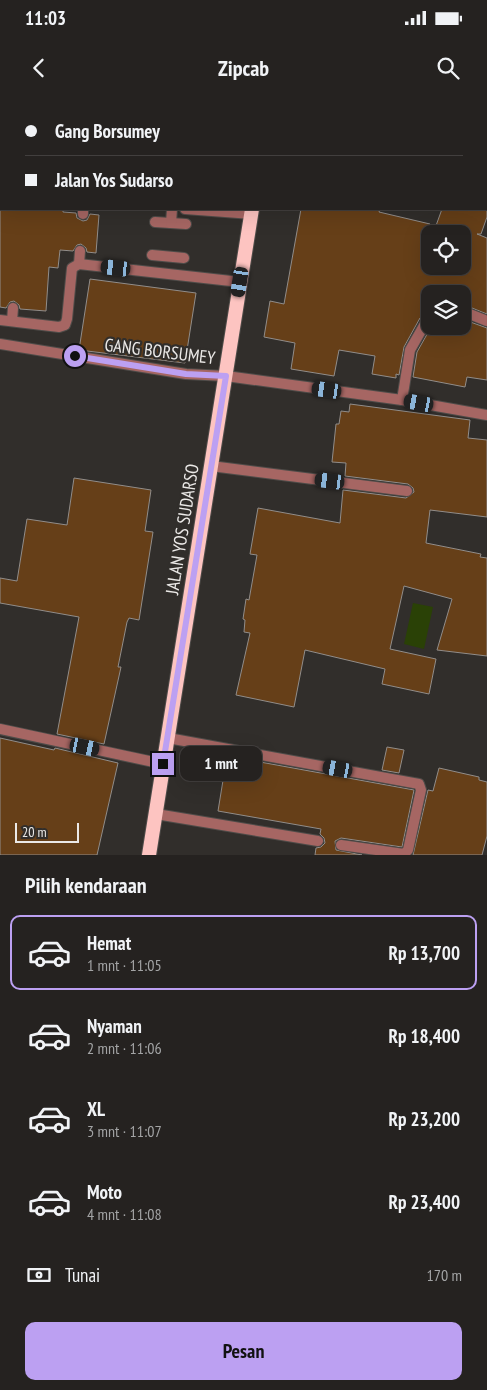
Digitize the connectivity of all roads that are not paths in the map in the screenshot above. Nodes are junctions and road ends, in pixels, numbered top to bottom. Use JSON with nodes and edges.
{"nodes":[{"id":1,"x":172,"y":210,"type":"edge"},
{"id":2,"x":218,"y":210,"type":"edge"},
{"id":3,"x":252,"y":211,"type":"edge"},
{"id":4,"x":155,"y":222,"type":"dead end"},
{"id":5,"x":171,"y":223,"type":"junction"},
{"id":6,"x":186,"y":224,"type":"dead end"},
{"id":7,"x":80,"y":251,"type":"dead end"},
{"id":8,"x":152,"y":255,"type":"dead end"},
{"id":9,"x":168,"y":257,"type":"junction"},
{"id":10,"x":184,"y":258,"type":"dead end"},
{"id":11,"x":79,"y":264,"type":"junction"},
{"id":12,"x":166,"y":274,"type":"junction"},
{"id":13,"x":240,"y":282,"type":"junction"},
{"id":14,"x":13,"y":308,"type":"dead end"},
{"id":15,"x":471,"y":315,"type":"edge"},
{"id":16,"x":0,"y":320,"type":"edge"},
{"id":17,"x":12,"y":321,"type":"junction"},
{"id":18,"x":487,"y":321,"type":"edge"},
{"id":19,"x":421,"y":331,"type":"edge"},
{"id":20,"x":0,"y":344,"type":"edge"},
{"id":21,"x":226,"y":376,"type":"junction"},
{"id":22,"x":402,"y":400,"type":"junction"},
{"id":23,"x":487,"y":415,"type":"edge"},
{"id":24,"x":211,"y":466,"type":"junction"},
{"id":25,"x":407,"y":491,"type":"dead end"},
{"id":26,"x":0,"y":729,"type":"edge"},
{"id":27,"x":168,"y":738,"type":"junction"},
{"id":28,"x":163,"y":764,"type":"junction"},
{"id":29,"x":156,"y":814,"type":"junction"},
{"id":30,"x":318,"y":841,"type":"dead end"},
{"id":31,"x":341,"y":845,"type":"dead end"},
{"id":32,"x":149,"y":855,"type":"edge"}],
"edges":[{"from":1,"to":5,"type":"street"},
{"from":2,"to":3,"type":"street"},
{"from":3,"to":13,"type":"highway","name":"JALAN YOS SUDARSO"},
{"from":4,"to":5,"type":"street"},
{"from":5,"to":6,"type":"street"},
{"from":7,"to":11,"type":"street"},
{"from":8,"to":9,"type":"street"},
{"from":9,"to":10,"type":"street"},
{"from":9,"to":12,"type":"street"},
{"from":11,"to":12,"type":"street"},
{"from":11,"to":17,"type":"street"},
{"from":12,"to":13,"type":"street"},
{"from":13,"to":21,"type":"highway","name":"JALAN YOS SUDARSO"},
{"from":14,"to":17,"type":"street"},
{"from":15,"to":18,"type":"street"},
{"from":16,"to":17,"type":"street"},
{"from":19,"to":22,"type":"street"},
{"from":20,"to":21,"type":"street","name":"GANG BORSUMEY"},
{"from":21,"to":22,"type":"street","name":"GANG BORSUMEY"},
{"from":21,"to":24,"type":"highway","name":"JALAN YOS SUDARSO"},
{"from":22,"to":23,"type":"street","name":"GANG BORSUMEY"},
{"from":24,"to":25,"type":"street"},
{"from":24,"to":27,"type":"highway","name":"JALAN YOS SUDARSO"},
{"from":26,"to":28,"type":"street"},
{"from":27,"to":28,"type":"highway","name":"JALAN YOS SUDARSO"},
{"from":27,"to":31,"type":"street"},
{"from":28,"to":29,"type":"highway","name":"JALAN YOS SUDARSO"},
{"from":29,"to":30,"type":"street"},
{"from":29,"to":32,"type":"highway","name":"JALAN YOS SUDARSO"}]}
